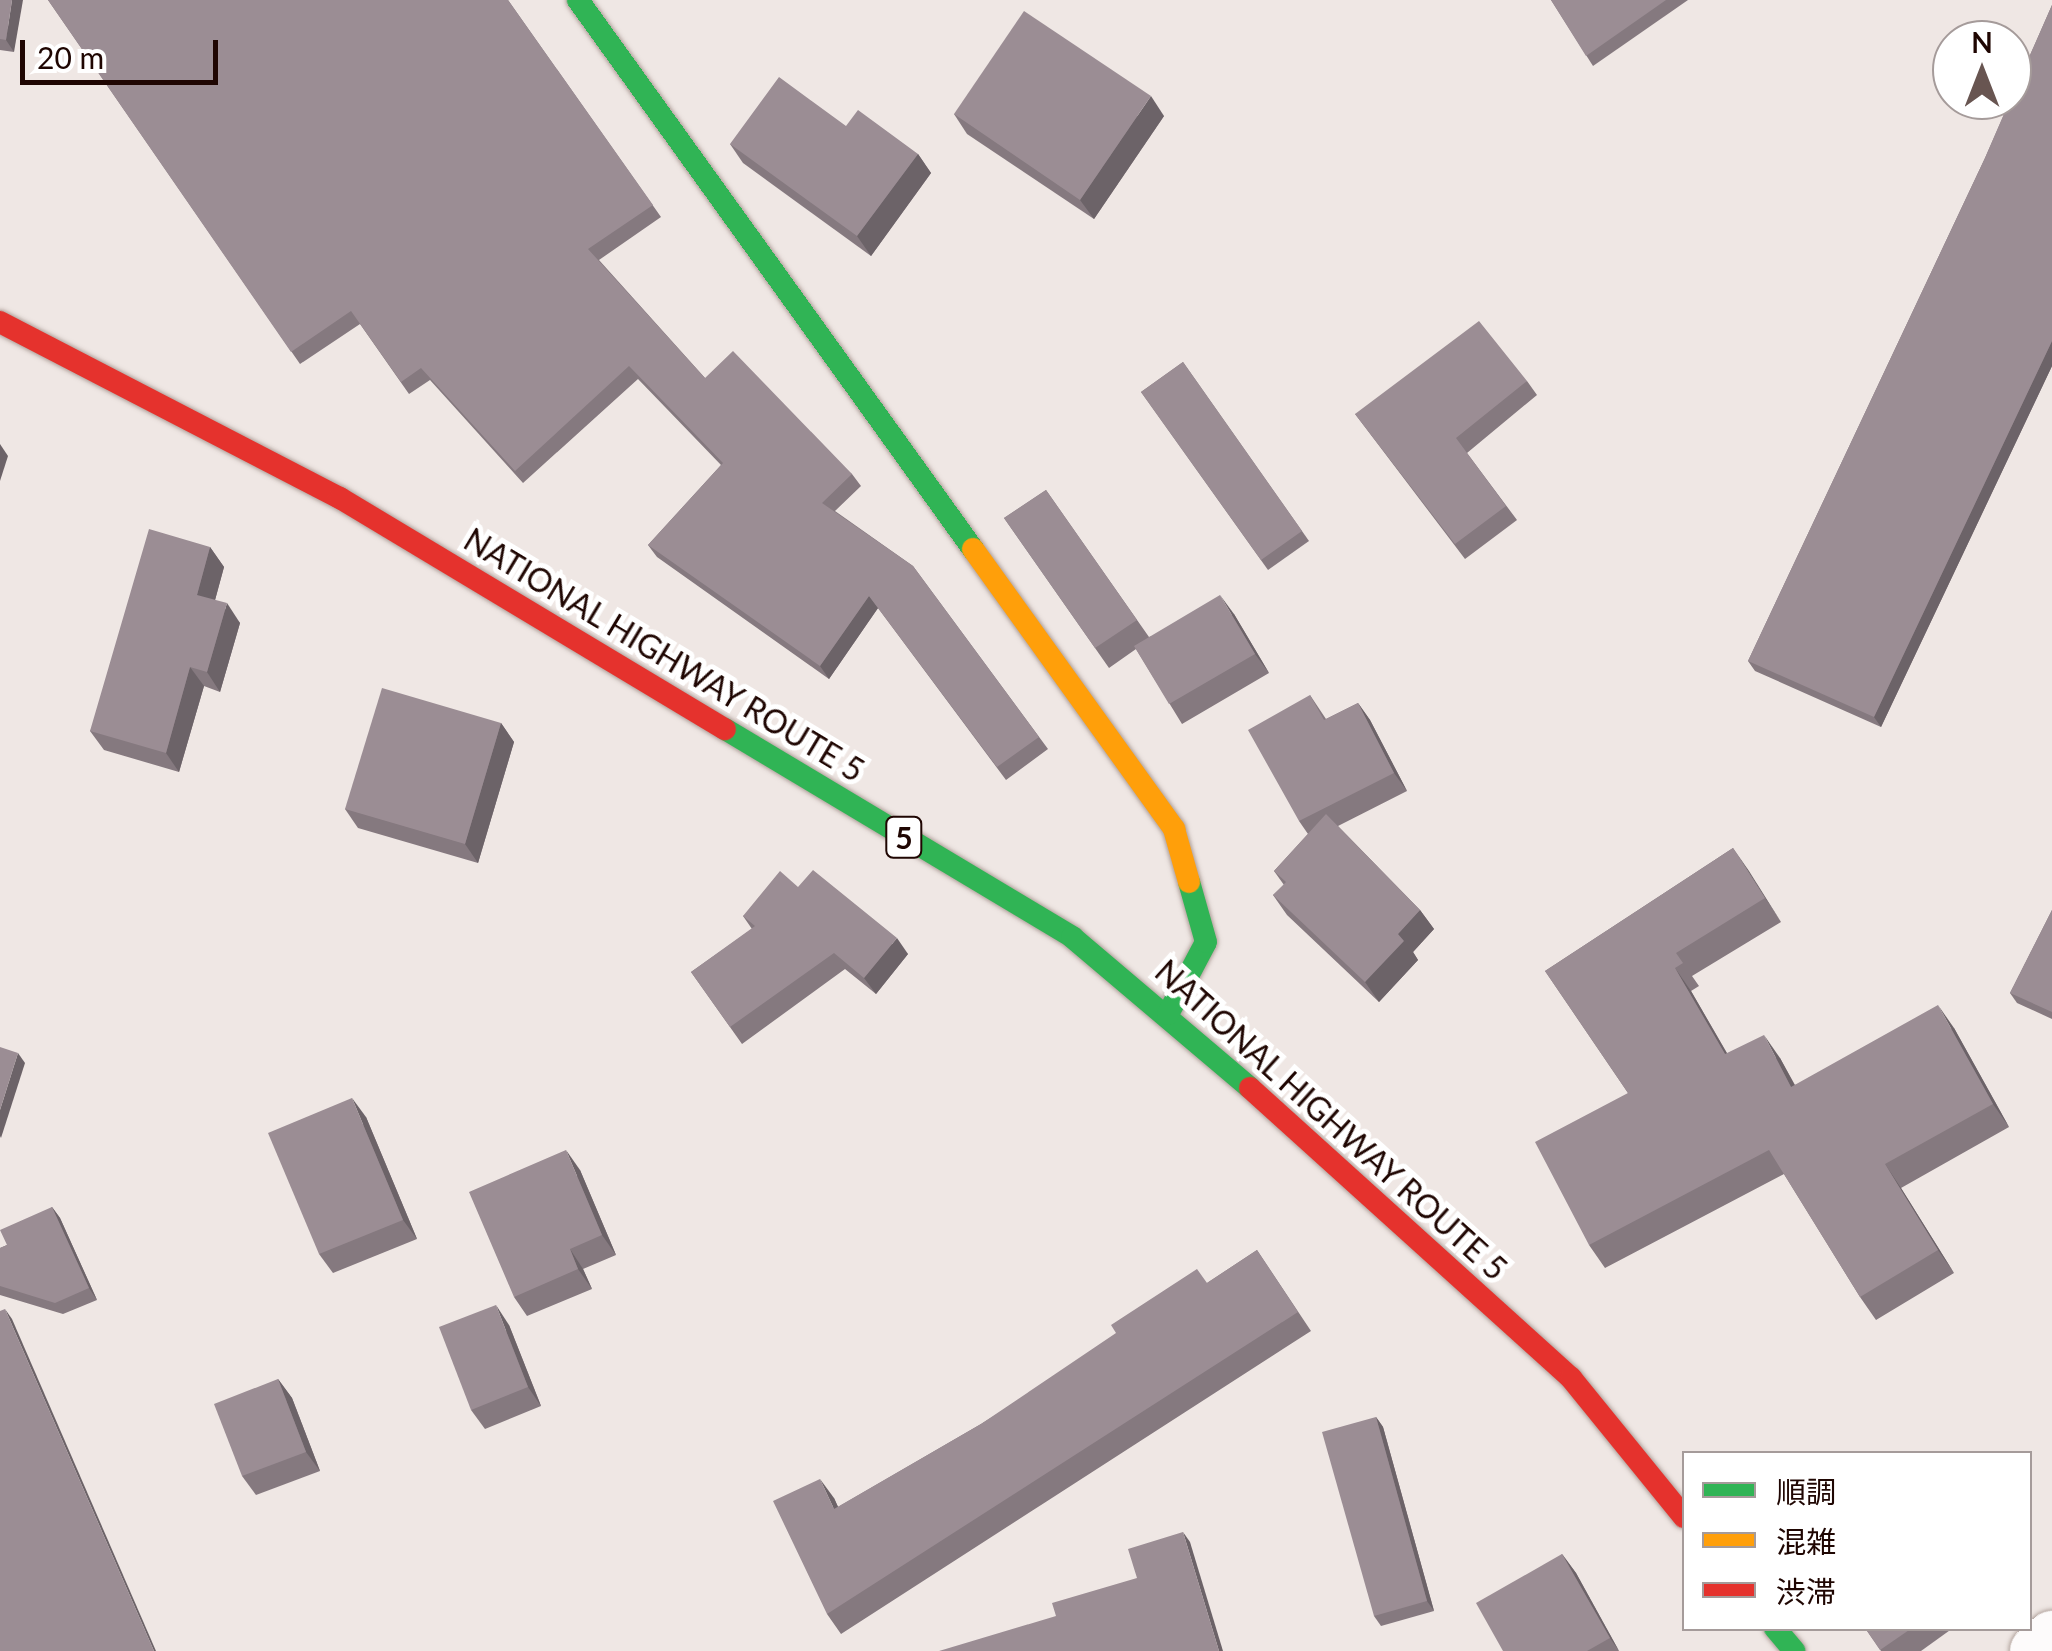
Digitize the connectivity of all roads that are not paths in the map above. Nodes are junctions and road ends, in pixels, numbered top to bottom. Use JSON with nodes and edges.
{"nodes":[{"id":1,"x":578,"y":0,"type":"edge"},
{"id":2,"x":0,"y":322,"type":"edge"},
{"id":3,"x":1168,"y":1014,"type":"junction"},
{"id":4,"x":1682,"y":1515,"type":"edge"},
{"id":5,"x":1777,"y":1631,"type":"edge"},
{"id":6,"x":2052,"y":1638,"type":"edge"},
{"id":7,"x":1794,"y":1651,"type":"edge"},
{"id":8,"x":2037,"y":1651,"type":"edge"}],
"edges":[{"from":1,"to":3,"type":"main road"},
{"from":2,"to":3,"type":"main road","name":"NATIONAL HIGHWAY ROUTE 5","number":"5"},
{"from":3,"to":4,"type":"main road","name":"NATIONAL HIGHWAY ROUTE 5","number":"5"},
{"from":5,"to":7,"type":"main road"},
{"from":6,"to":8,"type":"street"}]}
